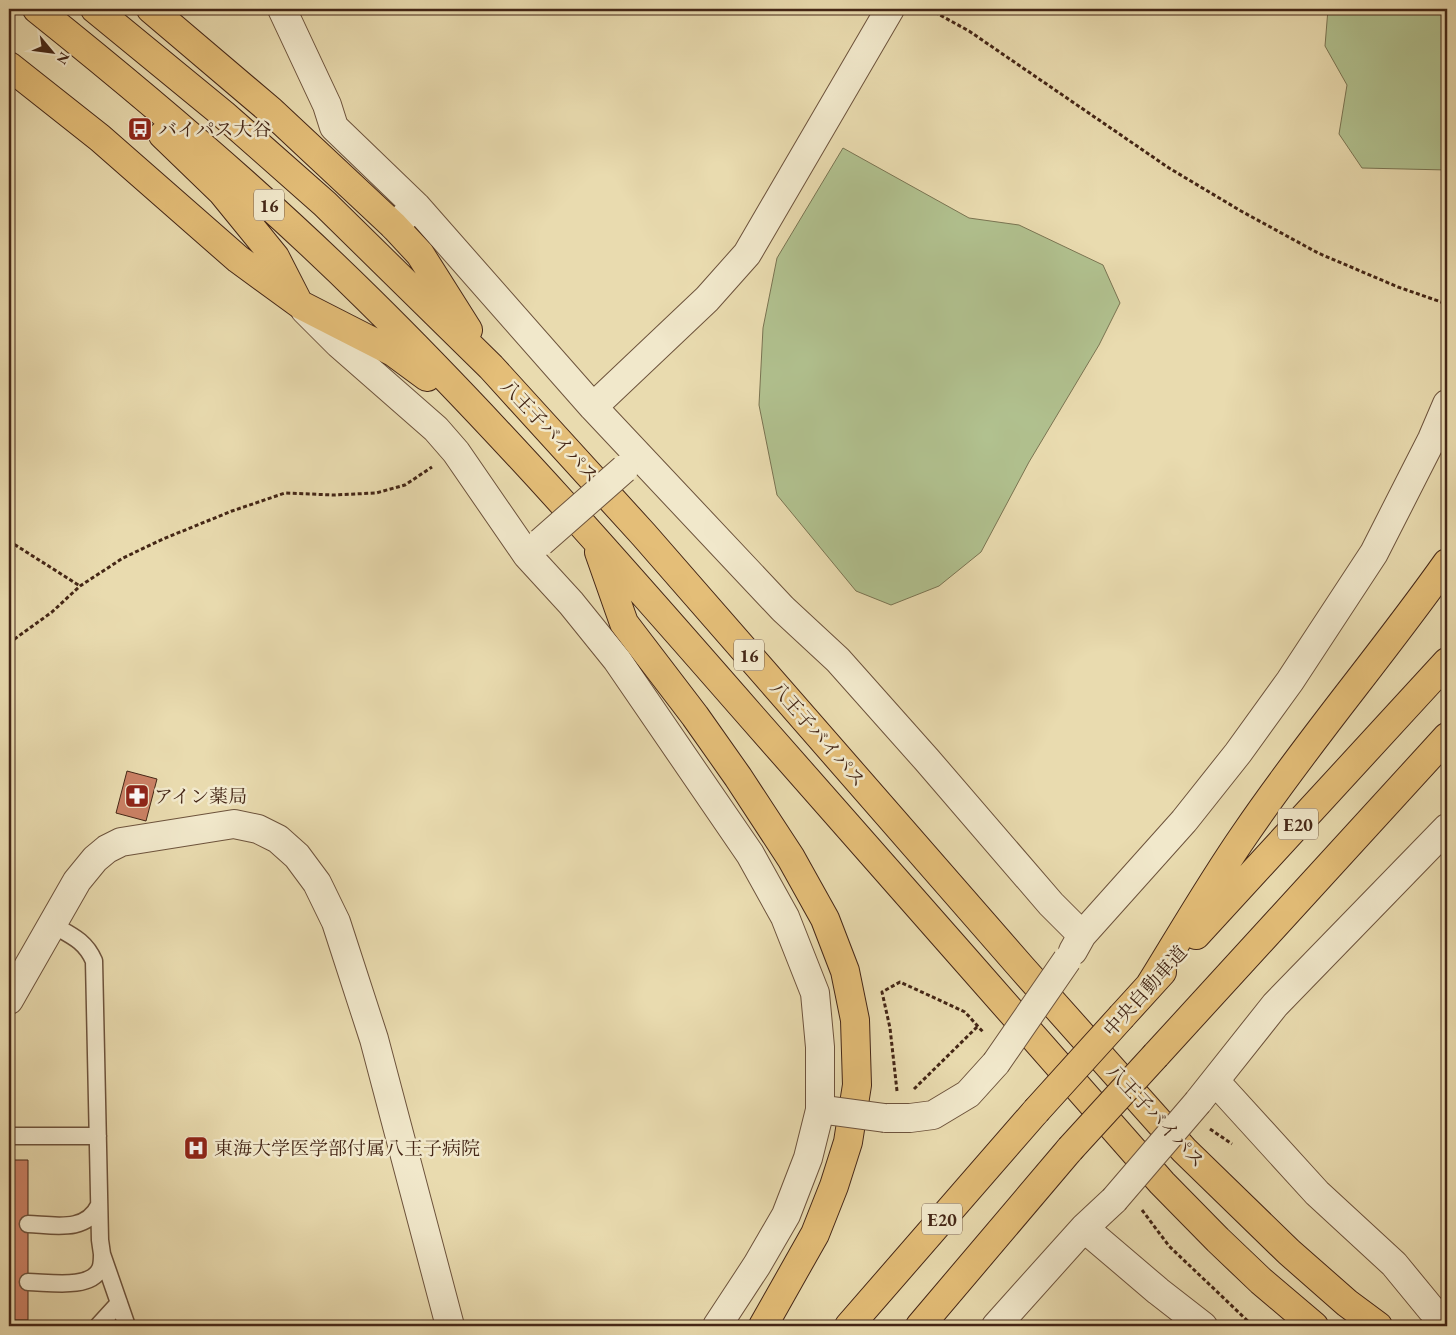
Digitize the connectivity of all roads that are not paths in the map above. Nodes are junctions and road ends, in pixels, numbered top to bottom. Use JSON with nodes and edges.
{"nodes":[{"id":1,"x":37,"y":9,"type":"edge"},
{"id":2,"x":95,"y":9,"type":"edge"},
{"id":3,"x":151,"y":9,"type":"edge"},
{"id":4,"x":282,"y":9,"type":"edge"},
{"id":5,"x":890,"y":9,"type":"edge"},
{"id":6,"x":9,"y":66,"type":"edge"},
{"id":7,"x":113,"y":70,"type":"junction"},
{"id":8,"x":416,"y":206,"type":"junction"},
{"id":9,"x":394,"y":226,"type":"junction"},
{"id":10,"x":300,"y":306,"type":"junction"},
{"id":11,"x":491,"y":367,"type":"junction"},
{"id":12,"x":1447,"y":404,"type":"edge"},
{"id":13,"x":593,"y":407,"type":"junction"},
{"id":14,"x":486,"y":418,"type":"junction"},
{"id":15,"x":632,"y":463,"type":"junction"},
{"id":16,"x":595,"y":539,"type":"junction"},
{"id":17,"x":534,"y":549,"type":"junction"},
{"id":18,"x":1447,"y":563,"type":"edge"},
{"id":19,"x":1447,"y":662,"type":"edge"},
{"id":20,"x":1447,"y":737,"type":"edge"},
{"id":21,"x":1447,"y":828,"type":"edge"},
{"id":22,"x":51,"y":924,"type":"junction"},
{"id":23,"x":1082,"y":935,"type":"junction"},
{"id":24,"x":1150,"y":985,"type":"junction"},
{"id":25,"x":9,"y":1000,"type":"edge"},
{"id":26,"x":1215,"y":1081,"type":"junction"},
{"id":27,"x":826,"y":1110,"type":"junction"},
{"id":28,"x":9,"y":1136,"type":"edge"},
{"id":29,"x":98,"y":1136,"type":"junction"},
{"id":30,"x":99,"y":1205,"type":"junction"},
{"id":31,"x":28,"y":1224,"type":"dead end"},
{"id":32,"x":1084,"y":1228,"type":"junction"},
{"id":33,"x":102,"y":1254,"type":"junction"},
{"id":34,"x":28,"y":1282,"type":"dead end"},
{"id":35,"x":119,"y":1303,"type":"junction"},
{"id":36,"x":1447,"y":1324,"type":"edge"},
{"id":37,"x":98,"y":1326,"type":"edge"},
{"id":38,"x":126,"y":1326,"type":"edge"},
{"id":39,"x":450,"y":1326,"type":"edge"},
{"id":40,"x":717,"y":1326,"type":"edge"},
{"id":41,"x":763,"y":1326,"type":"edge"},
{"id":42,"x":849,"y":1326,"type":"edge"},
{"id":43,"x":920,"y":1326,"type":"edge"},
{"id":44,"x":996,"y":1326,"type":"edge"},
{"id":45,"x":1203,"y":1326,"type":"edge"},
{"id":46,"x":1314,"y":1326,"type":"edge"},
{"id":47,"x":1378,"y":1326,"type":"edge"}],
"edges":[{"from":1,"to":7,"type":"highway","name":"八王子バイパス","number":"16"},
{"from":2,"to":11,"type":"highway","name":"八王子バイパス","number":"16"},
{"from":3,"to":9,"type":"highway","number":"16"},
{"from":4,"to":8,"type":"street"},
{"from":5,"to":13,"type":"street"},
{"from":6,"to":10,"type":"highway"},
{"from":7,"to":10,"type":"highway"},
{"from":7,"to":14,"type":"highway","name":"八王子バイパス","number":"16"},
{"from":8,"to":9,"type":"street"},
{"from":8,"to":13,"type":"street"},
{"from":9,"to":11,"type":"highway","number":"16"},
{"from":10,"to":14,"type":"highway"},
{"from":10,"to":17,"type":"street"},
{"from":11,"to":47,"type":"highway","name":"八王子バイパス","number":"16"},
{"from":12,"to":23,"type":"street"},
{"from":13,"to":15,"type":"street"},
{"from":14,"to":16,"type":"highway","name":"八王子バイパス","number":"16"},
{"from":15,"to":17,"type":"street","bridge":true},
{"from":15,"to":23,"type":"street"},
{"from":16,"to":41,"type":"highway"},
{"from":16,"to":46,"type":"highway","name":"八王子バイパス","number":"16"},
{"from":17,"to":27,"type":"street"},
{"from":18,"to":24,"type":"highway"},
{"from":19,"to":24,"type":"highway","name":"中央自動車道","number":"E20"},
{"from":20,"to":43,"type":"highway","number":"E20","bridge":true},
{"from":21,"to":26,"type":"street"},
{"from":22,"to":25,"type":"street"},
{"from":22,"to":29,"type":"lane"},
{"from":22,"to":39,"type":"street"},
{"from":23,"to":27,"type":"street","bridge":true},
{"from":24,"to":42,"type":"highway","name":"中央自動車道","number":"E20","bridge":true},
{"from":26,"to":32,"type":"street","bridge":true},
{"from":26,"to":36,"type":"street"},
{"from":27,"to":40,"type":"street"},
{"from":28,"to":29,"type":"lane"},
{"from":29,"to":30,"type":"lane"},
{"from":30,"to":31,"type":"lane"},
{"from":30,"to":33,"type":"lane"},
{"from":32,"to":44,"type":"street"},
{"from":32,"to":45,"type":"street"},
{"from":33,"to":34,"type":"lane"},
{"from":33,"to":35,"type":"lane"},
{"from":35,"to":37,"type":"lane"},
{"from":35,"to":38,"type":"lane"}]}
